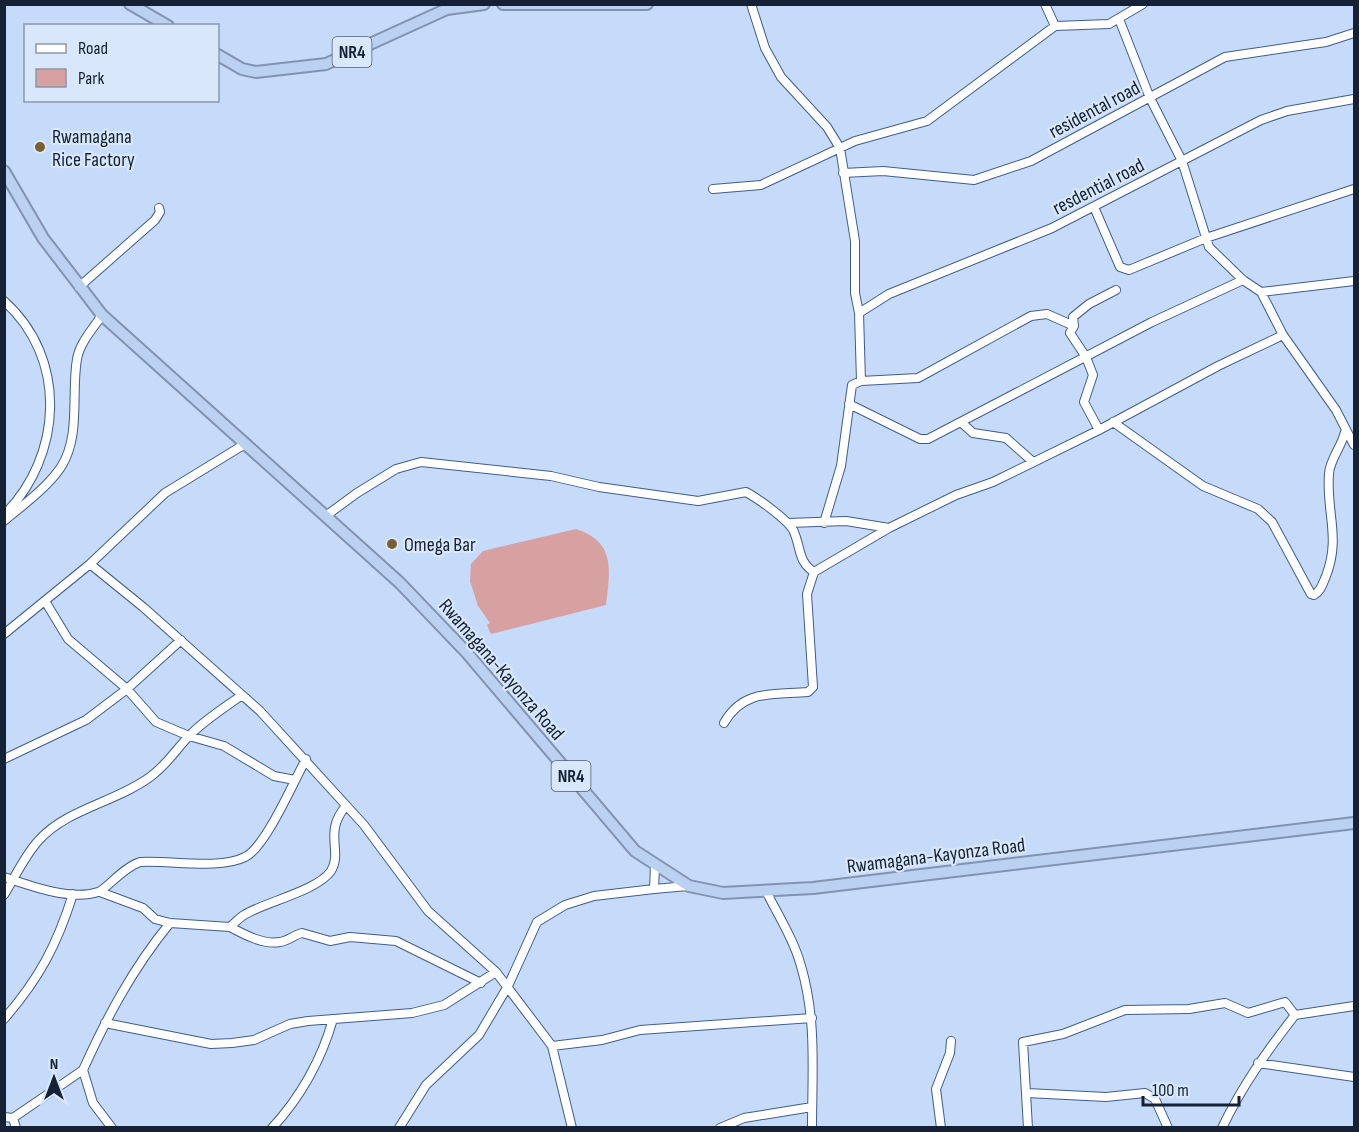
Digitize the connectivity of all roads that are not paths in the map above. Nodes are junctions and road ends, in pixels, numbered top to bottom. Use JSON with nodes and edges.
{"nodes":[{"id":1,"x":130,"y":4,"type":"edge"},
{"id":2,"x":484,"y":4,"type":"edge"},
{"id":3,"x":503,"y":4,"type":"edge"},
{"id":4,"x":647,"y":4,"type":"edge"},
{"id":5,"x":751,"y":4,"type":"edge"},
{"id":6,"x":1046,"y":4,"type":"edge"},
{"id":7,"x":1143,"y":4,"type":"edge"},
{"id":8,"x":1129,"y":8,"type":"edge"},
{"id":9,"x":1119,"y":20,"type":"junction"},
{"id":10,"x":165,"y":24,"type":"edge"},
{"id":11,"x":1055,"y":26,"type":"junction"},
{"id":12,"x":1354,"y":33,"type":"edge"},
{"id":13,"x":219,"y":56,"type":"edge"},
{"id":14,"x":1150,"y":98,"type":"junction"},
{"id":15,"x":1354,"y":99,"type":"edge"},
{"id":16,"x":840,"y":148,"type":"junction"},
{"id":17,"x":1182,"y":162,"type":"junction"},
{"id":18,"x":4,"y":171,"type":"edge"},
{"id":19,"x":843,"y":173,"type":"junction"},
{"id":20,"x":713,"y":189,"type":"dead end"},
{"id":21,"x":1354,"y":189,"type":"edge"},
{"id":22,"x":1094,"y":207,"type":"junction"},
{"id":23,"x":159,"y":208,"type":"dead end"},
{"id":24,"x":1206,"y":238,"type":"junction"},
{"id":25,"x":1243,"y":280,"type":"junction"},
{"id":26,"x":1354,"y":281,"type":"edge"},
{"id":27,"x":79,"y":287,"type":"junction"},
{"id":28,"x":1116,"y":290,"type":"dead end"},
{"id":29,"x":1261,"y":292,"type":"junction"},
{"id":30,"x":4,"y":301,"type":"edge"},
{"id":31,"x":859,"y":312,"type":"junction"},
{"id":32,"x":102,"y":315,"type":"junction"},
{"id":33,"x":1074,"y":326,"type":"junction"},
{"id":34,"x":1283,"y":334,"type":"junction"},
{"id":35,"x":1086,"y":357,"type":"junction"},
{"id":36,"x":861,"y":381,"type":"junction"},
{"id":37,"x":849,"y":404,"type":"junction"},
{"id":38,"x":1113,"y":422,"type":"junction"},
{"id":39,"x":962,"y":423,"type":"junction"},
{"id":40,"x":1099,"y":430,"type":"junction"},
{"id":41,"x":1345,"y":432,"type":"junction"},
{"id":42,"x":245,"y":444,"type":"junction"},
{"id":43,"x":1354,"y":445,"type":"edge"},
{"id":44,"x":1033,"y":462,"type":"junction"},
{"id":45,"x":4,"y":515,"type":"edge"},
{"id":46,"x":327,"y":515,"type":"junction"},
{"id":47,"x":4,"y":521,"type":"edge"},
{"id":48,"x":788,"y":523,"type":"junction"},
{"id":49,"x":824,"y":523,"type":"junction"},
{"id":50,"x":889,"y":528,"type":"junction"},
{"id":51,"x":90,"y":564,"type":"junction"},
{"id":52,"x":814,"y":573,"type":"junction"},
{"id":53,"x":45,"y":601,"type":"junction"},
{"id":54,"x":4,"y":634,"type":"edge"},
{"id":55,"x":181,"y":640,"type":"junction"},
{"id":56,"x":127,"y":689,"type":"junction"},
{"id":57,"x":242,"y":695,"type":"junction"},
{"id":58,"x":724,"y":723,"type":"dead end"},
{"id":59,"x":189,"y":736,"type":"junction"},
{"id":60,"x":4,"y":759,"type":"edge"},
{"id":61,"x":306,"y":759,"type":"junction"},
{"id":62,"x":295,"y":780,"type":"junction"},
{"id":63,"x":346,"y":806,"type":"junction"},
{"id":64,"x":1354,"y":823,"type":"edge"},
{"id":65,"x":655,"y":866,"type":"junction"},
{"id":66,"x":4,"y":877,"type":"edge"},
{"id":67,"x":13,"y":880,"type":"junction"},
{"id":68,"x":689,"y":886,"type":"junction"},
{"id":69,"x":654,"y":890,"type":"junction"},
{"id":70,"x":766,"y":891,"type":"junction"},
{"id":71,"x":100,"y":892,"type":"junction"},
{"id":72,"x":73,"y":894,"type":"junction"},
{"id":73,"x":4,"y":895,"type":"edge"},
{"id":74,"x":170,"y":923,"type":"junction"},
{"id":75,"x":230,"y":927,"type":"junction"},
{"id":76,"x":496,"y":972,"type":"junction"},
{"id":77,"x":481,"y":983,"type":"junction"},
{"id":78,"x":508,"y":986,"type":"junction"},
{"id":79,"x":1354,"y":1006,"type":"edge"},
{"id":80,"x":1295,"y":1015,"type":"junction"},
{"id":81,"x":812,"y":1018,"type":"junction"},
{"id":82,"x":4,"y":1019,"type":"edge"},
{"id":83,"x":333,"y":1019,"type":"junction"},
{"id":84,"x":105,"y":1023,"type":"junction"},
{"id":85,"x":951,"y":1041,"type":"dead end"},
{"id":86,"x":552,"y":1046,"type":"junction"},
{"id":87,"x":1258,"y":1063,"type":"junction"},
{"id":88,"x":83,"y":1070,"type":"junction"},
{"id":89,"x":1354,"y":1077,"type":"edge"},
{"id":90,"x":1027,"y":1093,"type":"junction"},
{"id":91,"x":812,"y":1107,"type":"junction"},
{"id":92,"x":9,"y":1118,"type":"edge"},
{"id":93,"x":16,"y":1128,"type":"edge"},
{"id":94,"x":112,"y":1128,"type":"edge"},
{"id":95,"x":272,"y":1128,"type":"edge"},
{"id":96,"x":399,"y":1128,"type":"edge"},
{"id":97,"x":572,"y":1128,"type":"edge"},
{"id":98,"x":720,"y":1128,"type":"edge"},
{"id":99,"x":812,"y":1128,"type":"edge"},
{"id":100,"x":941,"y":1128,"type":"edge"},
{"id":101,"x":1028,"y":1128,"type":"edge"},
{"id":102,"x":1168,"y":1128,"type":"edge"},
{"id":103,"x":1222,"y":1128,"type":"edge"}],
"edges":[{"from":1,"to":10,"type":"highway"},
{"from":2,"to":13,"type":"highway","number":"NR4"},
{"from":3,"to":4,"type":"highway"},
{"from":5,"to":16,"type":"street"},
{"from":6,"to":11,"type":"street"},
{"from":7,"to":8,"type":"street"},
{"from":8,"to":9,"type":"street"},
{"from":9,"to":11,"type":"street"},
{"from":9,"to":14,"type":"street"},
{"from":11,"to":16,"type":"street"},
{"from":12,"to":14,"type":"street","name":"residental road"},
{"from":14,"to":17,"type":"street"},
{"from":14,"to":19,"type":"street","name":"residental road"},
{"from":15,"to":17,"type":"street","name":"resdential road"},
{"from":16,"to":19,"type":"street"},
{"from":16,"to":20,"type":"street"},
{"from":17,"to":22,"type":"street","name":"resdential road"},
{"from":17,"to":24,"type":"street"},
{"from":18,"to":27,"type":"highway","name":"Rwamagana-Kayonza Road","number":"NR4"},
{"from":19,"to":31,"type":"street"},
{"from":21,"to":24,"type":"street"},
{"from":22,"to":24,"type":"street"},
{"from":22,"to":31,"type":"street","name":"resdential road"},
{"from":23,"to":27,"type":"street"},
{"from":24,"to":25,"type":"street"},
{"from":25,"to":29,"type":"street"},
{"from":25,"to":35,"type":"street"},
{"from":26,"to":29,"type":"street"},
{"from":27,"to":32,"type":"highway","name":"Rwamagana-Kayonza Road","number":"NR4"},
{"from":28,"to":33,"type":"street"},
{"from":29,"to":34,"type":"street"},
{"from":30,"to":45,"type":"street"},
{"from":31,"to":36,"type":"street"},
{"from":32,"to":42,"type":"highway","name":"Rwamagana-Kayonza Road","number":"NR4"},
{"from":32,"to":47,"type":"street"},
{"from":33,"to":35,"type":"street"},
{"from":33,"to":36,"type":"street"},
{"from":34,"to":38,"type":"street"},
{"from":34,"to":41,"type":"street"},
{"from":35,"to":39,"type":"street"},
{"from":35,"to":40,"type":"street"},
{"from":36,"to":37,"type":"street"},
{"from":37,"to":39,"type":"street"},
{"from":37,"to":49,"type":"street"},
{"from":38,"to":40,"type":"street"},
{"from":38,"to":41,"type":"street"},
{"from":39,"to":44,"type":"street"},
{"from":40,"to":44,"type":"street"},
{"from":41,"to":43,"type":"street"},
{"from":42,"to":46,"type":"highway","name":"Rwamagana-Kayonza Road","number":"NR4"},
{"from":42,"to":51,"type":"street"},
{"from":44,"to":50,"type":"street"},
{"from":46,"to":48,"type":"street"},
{"from":46,"to":65,"type":"highway","name":"Rwamagana-Kayonza Road","number":"NR4"},
{"from":48,"to":49,"type":"street"},
{"from":48,"to":52,"type":"street"},
{"from":49,"to":50,"type":"street"},
{"from":50,"to":52,"type":"street"},
{"from":51,"to":53,"type":"street"},
{"from":51,"to":55,"type":"street"},
{"from":52,"to":58,"type":"street"},
{"from":53,"to":54,"type":"street"},
{"from":53,"to":56,"type":"street"},
{"from":55,"to":56,"type":"street"},
{"from":55,"to":57,"type":"street"},
{"from":56,"to":59,"type":"street"},
{"from":56,"to":60,"type":"street"},
{"from":57,"to":59,"type":"street"},
{"from":57,"to":61,"type":"street"},
{"from":59,"to":62,"type":"street"},
{"from":59,"to":67,"type":"street"},
{"from":61,"to":62,"type":"street"},
{"from":61,"to":63,"type":"street"},
{"from":62,"to":71,"type":"street"},
{"from":63,"to":75,"type":"street"},
{"from":63,"to":76,"type":"street"},
{"from":64,"to":70,"type":"highway","name":"Rwamagana-Kayonza Road","number":"NR4"},
{"from":65,"to":68,"type":"highway","name":"Rwamagana-Kayonza Road","number":"NR4"},
{"from":65,"to":69,"type":"street"},
{"from":66,"to":67,"type":"street"},
{"from":67,"to":72,"type":"street"},
{"from":67,"to":73,"type":"street"},
{"from":68,"to":69,"type":"street"},
{"from":68,"to":70,"type":"highway","name":"Rwamagana-Kayonza Road","number":"NR4"},
{"from":69,"to":78,"type":"street"},
{"from":70,"to":81,"type":"street"},
{"from":71,"to":72,"type":"street"},
{"from":71,"to":74,"type":"street"},
{"from":72,"to":82,"type":"street"},
{"from":74,"to":75,"type":"street"},
{"from":74,"to":84,"type":"street"},
{"from":75,"to":77,"type":"street"},
{"from":76,"to":77,"type":"street"},
{"from":76,"to":78,"type":"street"},
{"from":77,"to":83,"type":"street"},
{"from":78,"to":86,"type":"street"},
{"from":78,"to":96,"type":"street"},
{"from":79,"to":80,"type":"street"},
{"from":80,"to":87,"type":"street"},
{"from":80,"to":90,"type":"street"},
{"from":81,"to":86,"type":"street"},
{"from":81,"to":91,"type":"street"},
{"from":83,"to":84,"type":"street"},
{"from":83,"to":95,"type":"street"},
{"from":84,"to":88,"type":"street"},
{"from":85,"to":100,"type":"street"},
{"from":86,"to":97,"type":"street"},
{"from":87,"to":89,"type":"street"},
{"from":87,"to":103,"type":"street"},
{"from":88,"to":92,"type":"street"},
{"from":88,"to":94,"type":"street"},
{"from":90,"to":101,"type":"street"},
{"from":90,"to":102,"type":"street"},
{"from":91,"to":98,"type":"street"},
{"from":91,"to":99,"type":"street"},
{"from":92,"to":93,"type":"street"}]}
